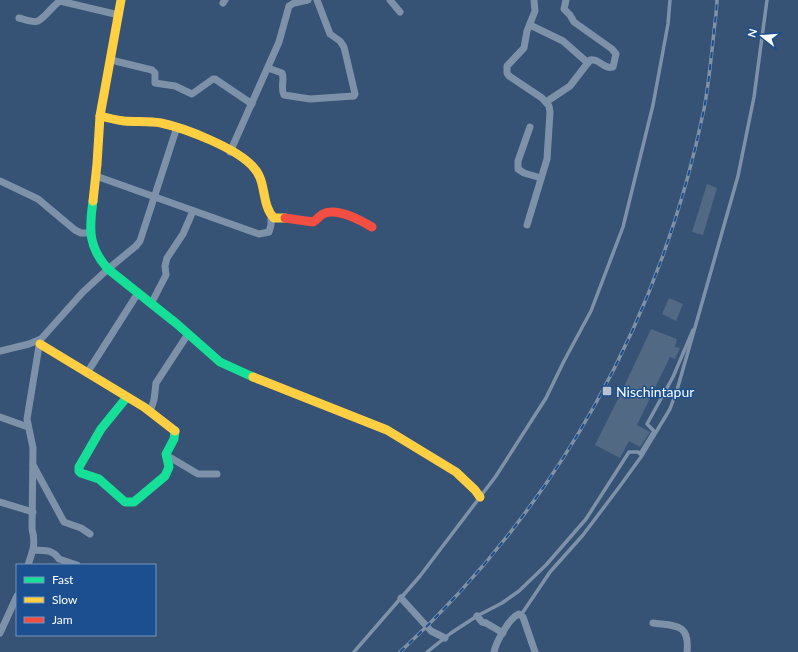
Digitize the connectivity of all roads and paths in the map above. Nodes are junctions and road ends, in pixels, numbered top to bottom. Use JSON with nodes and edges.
{"nodes":[{"id":1,"x":121,"y":0,"type":"edge"},
{"id":2,"x":308,"y":0,"type":"edge"},
{"id":3,"x":317,"y":0,"type":"edge"},
{"id":4,"x":390,"y":0,"type":"edge"},
{"id":5,"x":534,"y":0,"type":"edge"},
{"id":6,"x":566,"y":0,"type":"edge"},
{"id":7,"x":670,"y":0,"type":"edge"},
{"id":8,"x":767,"y":0,"type":"edge"},
{"id":9,"x":400,"y":12,"type":"dead end"},
{"id":10,"x":119,"y":15,"type":"junction"},
{"id":11,"x":19,"y":18,"type":"dead end"},
{"id":12,"x":530,"y":25,"type":"junction"},
{"id":13,"x":111,"y":60,"type":"junction"},
{"id":14,"x":588,"y":63,"type":"junction"},
{"id":15,"x":268,"y":68,"type":"junction"},
{"id":16,"x":546,"y":102,"type":"junction"},
{"id":17,"x":252,"y":104,"type":"junction"},
{"id":18,"x":100,"y":116,"type":"junction"},
{"id":19,"x":177,"y":127,"type":"junction"},
{"id":20,"x":530,"y":127,"type":"dead end"},
{"id":21,"x":230,"y":152,"type":"junction"},
{"id":22,"x":96,"y":176,"type":"junction"},
{"id":23,"x":541,"y":178,"type":"junction"},
{"id":24,"x":0,"y":181,"type":"edge"},
{"id":25,"x":154,"y":196,"type":"junction"},
{"id":26,"x":193,"y":210,"type":"junction"},
{"id":27,"x":271,"y":216,"type":"junction"},
{"id":28,"x":527,"y":225,"type":"dead end"},
{"id":29,"x":372,"y":227,"type":"dead end"},
{"id":30,"x":91,"y":233,"type":"junction"},
{"id":31,"x":108,"y":269,"type":"junction"},
{"id":32,"x":138,"y":293,"type":"junction"},
{"id":33,"x":151,"y":304,"type":"junction"},
{"id":34,"x":700,"y":310,"type":"junction"},
{"id":35,"x":188,"y":334,"type":"junction"},
{"id":36,"x":40,"y":341,"type":"junction"},
{"id":37,"x":0,"y":351,"type":"edge"},
{"id":38,"x":87,"y":373,"type":"junction"},
{"id":39,"x":127,"y":397,"type":"junction"},
{"id":40,"x":150,"y":412,"type":"junction"},
{"id":41,"x":0,"y":419,"type":"edge"},
{"id":42,"x":28,"y":427,"type":"junction"},
{"id":43,"x":166,"y":455,"type":"junction"},
{"id":44,"x":33,"y":464,"type":"junction"},
{"id":45,"x":217,"y":474,"type":"dead end"},
{"id":46,"x":480,"y":497,"type":"junction"},
{"id":47,"x":0,"y":502,"type":"edge"},
{"id":48,"x":33,"y":512,"type":"junction"},
{"id":49,"x":90,"y":534,"type":"dead end"},
{"id":50,"x":34,"y":550,"type":"junction"},
{"id":51,"x":28,"y":564,"type":"edge"},
{"id":52,"x":74,"y":564,"type":"edge"},
{"id":53,"x":16,"y":598,"type":"edge"},
{"id":54,"x":401,"y":598,"type":"junction"},
{"id":55,"x":521,"y":615,"type":"junction"},
{"id":56,"x":477,"y":616,"type":"junction"},
{"id":57,"x":653,"y":623,"type":"dead end"},
{"id":58,"x":0,"y":633,"type":"edge"},
{"id":59,"x":503,"y":633,"type":"junction"},
{"id":60,"x":445,"y":638,"type":"junction"},
{"id":61,"x":354,"y":652,"type":"edge"},
{"id":62,"x":427,"y":652,"type":"edge"},
{"id":63,"x":494,"y":652,"type":"edge"},
{"id":64,"x":535,"y":652,"type":"edge"},
{"id":65,"x":688,"y":652,"type":"edge"}],
"edges":[{"from":1,"to":10,"type":"street"},
{"from":2,"to":15,"type":"street"},
{"from":3,"to":15,"type":"street"},
{"from":4,"to":9,"type":"street"},
{"from":5,"to":12,"type":"street"},
{"from":6,"to":14,"type":"street"},
{"from":7,"to":46,"type":"lane"},
{"from":8,"to":34,"type":"lane"},
{"from":10,"to":11,"type":"street"},
{"from":10,"to":13,"type":"street"},
{"from":12,"to":14,"type":"street"},
{"from":12,"to":16,"type":"street"},
{"from":13,"to":17,"type":"street"},
{"from":13,"to":18,"type":"street"},
{"from":14,"to":16,"type":"street"},
{"from":15,"to":17,"type":"street"},
{"from":16,"to":23,"type":"street"},
{"from":17,"to":21,"type":"street"},
{"from":18,"to":19,"type":"street"},
{"from":18,"to":22,"type":"street"},
{"from":19,"to":21,"type":"street"},
{"from":19,"to":25,"type":"street"},
{"from":20,"to":23,"type":"street"},
{"from":21,"to":27,"type":"street"},
{"from":22,"to":25,"type":"street"},
{"from":22,"to":30,"type":"street"},
{"from":23,"to":28,"type":"street"},
{"from":24,"to":30,"type":"street"},
{"from":25,"to":26,"type":"street"},
{"from":25,"to":31,"type":"street"},
{"from":26,"to":27,"type":"street"},
{"from":26,"to":33,"type":"street"},
{"from":27,"to":29,"type":"street"},
{"from":30,"to":31,"type":"street"},
{"from":31,"to":32,"type":"street"},
{"from":31,"to":36,"type":"street"},
{"from":32,"to":33,"type":"street"},
{"from":32,"to":38,"type":"street"},
{"from":33,"to":35,"type":"street"},
{"from":34,"to":55,"type":"lane"},
{"from":34,"to":56,"type":"lane"},
{"from":35,"to":40,"type":"street"},
{"from":35,"to":46,"type":"street"},
{"from":36,"to":37,"type":"street"},
{"from":36,"to":38,"type":"street"},
{"from":36,"to":42,"type":"street"},
{"from":38,"to":39,"type":"street"},
{"from":39,"to":40,"type":"street"},
{"from":39,"to":43,"type":"street"},
{"from":40,"to":43,"type":"street"},
{"from":41,"to":42,"type":"street"},
{"from":42,"to":44,"type":"street"},
{"from":43,"to":45,"type":"street"},
{"from":44,"to":48,"type":"street"},
{"from":44,"to":49,"type":"street"},
{"from":46,"to":54,"type":"lane"},
{"from":47,"to":48,"type":"street"},
{"from":48,"to":50,"type":"street"},
{"from":50,"to":51,"type":"street"},
{"from":50,"to":52,"type":"street"},
{"from":53,"to":58,"type":"street"},
{"from":54,"to":60,"type":"street"},
{"from":54,"to":61,"type":"lane"},
{"from":55,"to":59,"type":"street"},
{"from":55,"to":64,"type":"street"},
{"from":56,"to":59,"type":"street"},
{"from":56,"to":60,"type":"lane"},
{"from":57,"to":65,"type":"street"},
{"from":59,"to":63,"type":"street"},
{"from":60,"to":62,"type":"lane"}]}
